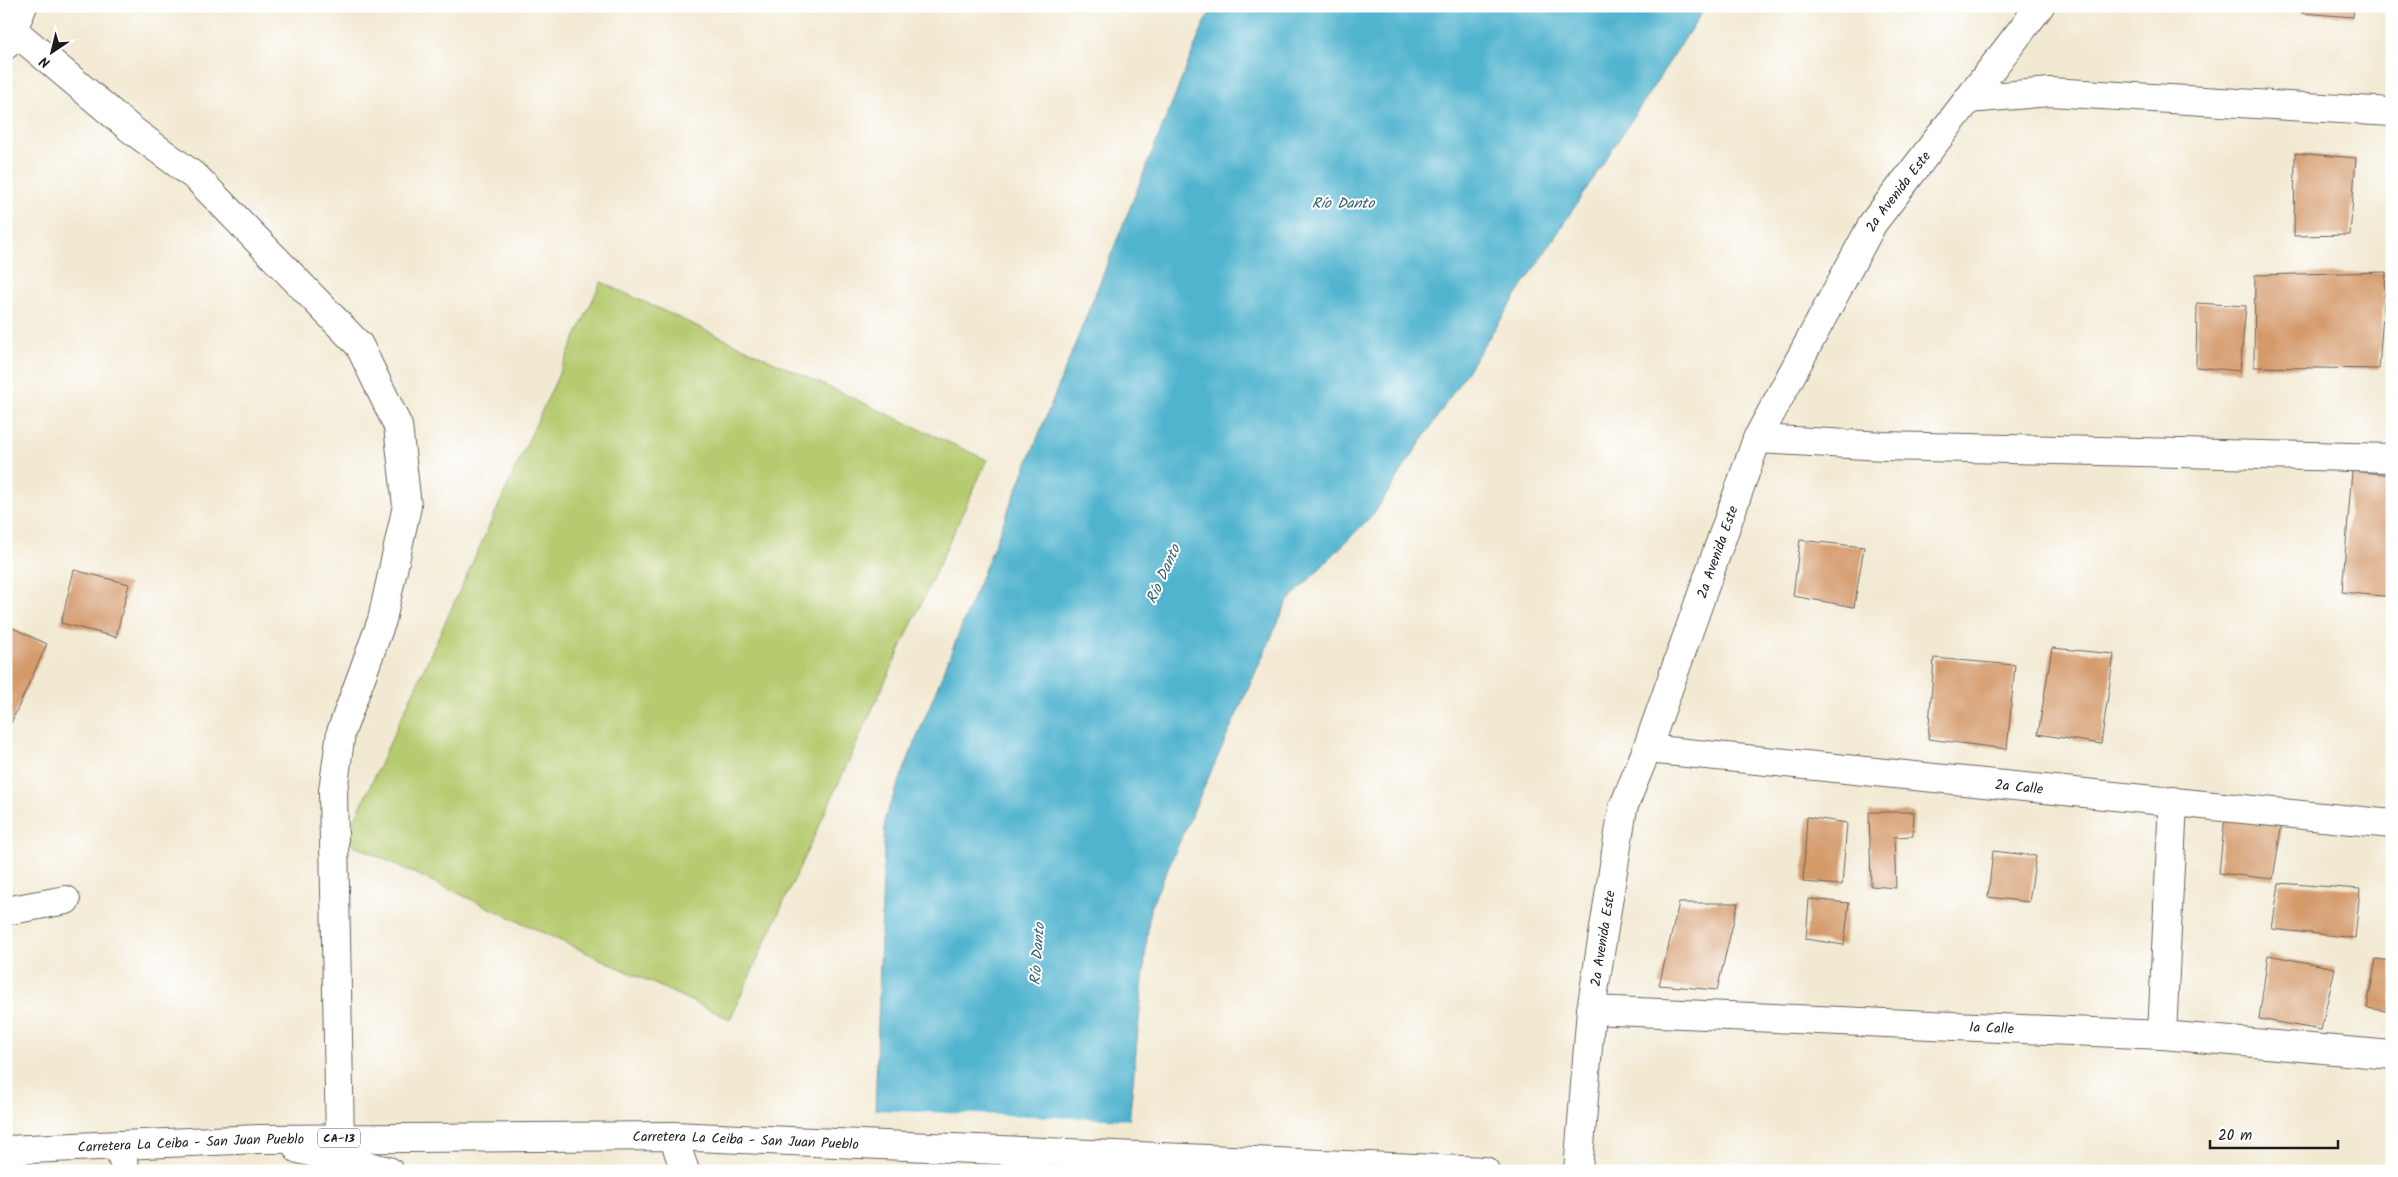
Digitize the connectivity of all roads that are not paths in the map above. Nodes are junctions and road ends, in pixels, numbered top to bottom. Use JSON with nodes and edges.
{"nodes":[{"id":1,"x":2040,"y":6,"type":"edge"},
{"id":2,"x":14,"y":27,"type":"edge"},
{"id":3,"x":1968,"y":100,"type":"junction"},
{"id":4,"x":2392,"y":112,"type":"edge"},
{"id":5,"x":1757,"y":439,"type":"junction"},
{"id":6,"x":2392,"y":458,"type":"edge"},
{"id":7,"x":1647,"y":749,"type":"junction"},
{"id":8,"x":2173,"y":801,"type":"junction"},
{"id":9,"x":2392,"y":824,"type":"edge"},
{"id":10,"x":66,"y":900,"type":"dead end"},
{"id":11,"x":6,"y":910,"type":"edge"},
{"id":12,"x":1591,"y":1010,"type":"junction"},
{"id":13,"x":2162,"y":1035,"type":"junction"},
{"id":14,"x":2392,"y":1055,"type":"edge"},
{"id":15,"x":673,"y":1136,"type":"junction"},
{"id":16,"x":118,"y":1145,"type":"junction"},
{"id":17,"x":6,"y":1150,"type":"edge"},
{"id":18,"x":335,"y":1155,"type":"edge"},
{"id":19,"x":126,"y":1171,"type":"edge"},
{"id":20,"x":389,"y":1171,"type":"edge"},
{"id":21,"x":685,"y":1171,"type":"edge"},
{"id":22,"x":1485,"y":1171,"type":"edge"},
{"id":23,"x":1578,"y":1171,"type":"edge"}],
"edges":[{"from":1,"to":3,"type":"street","name":"2a Avenida Este"},
{"from":2,"to":18,"type":"street"},
{"from":3,"to":4,"type":"street"},
{"from":3,"to":5,"type":"street","name":"2a Avenida Este"},
{"from":5,"to":6,"type":"street"},
{"from":5,"to":7,"type":"street","name":"2a Avenida Este"},
{"from":7,"to":8,"type":"street","name":"2a Calle"},
{"from":7,"to":12,"type":"street","name":"2a Avenida Este"},
{"from":8,"to":9,"type":"street","name":"2a Calle"},
{"from":8,"to":13,"type":"street"},
{"from":10,"to":11,"type":"street"},
{"from":12,"to":13,"type":"street","name":"1a Calle"},
{"from":12,"to":23,"type":"street","name":"2a Avenida Este"},
{"from":13,"to":14,"type":"street","name":"1a Calle"},
{"from":15,"to":18,"type":"street","name":"Carretera La Ceiba - San Juan Pueblo","number":"CA-13"},
{"from":15,"to":21,"type":"street"},
{"from":15,"to":22,"type":"street","name":"Carretera La Ceiba - San Juan Pueblo","number":"CA-13"},
{"from":16,"to":17,"type":"street","name":"Carretera La Ceiba - San Juan Pueblo","number":"CA-13"},
{"from":16,"to":18,"type":"street","name":"Carretera La Ceiba - San Juan Pueblo","number":"CA-13"},
{"from":16,"to":19,"type":"street"},
{"from":18,"to":20,"type":"street"}]}
